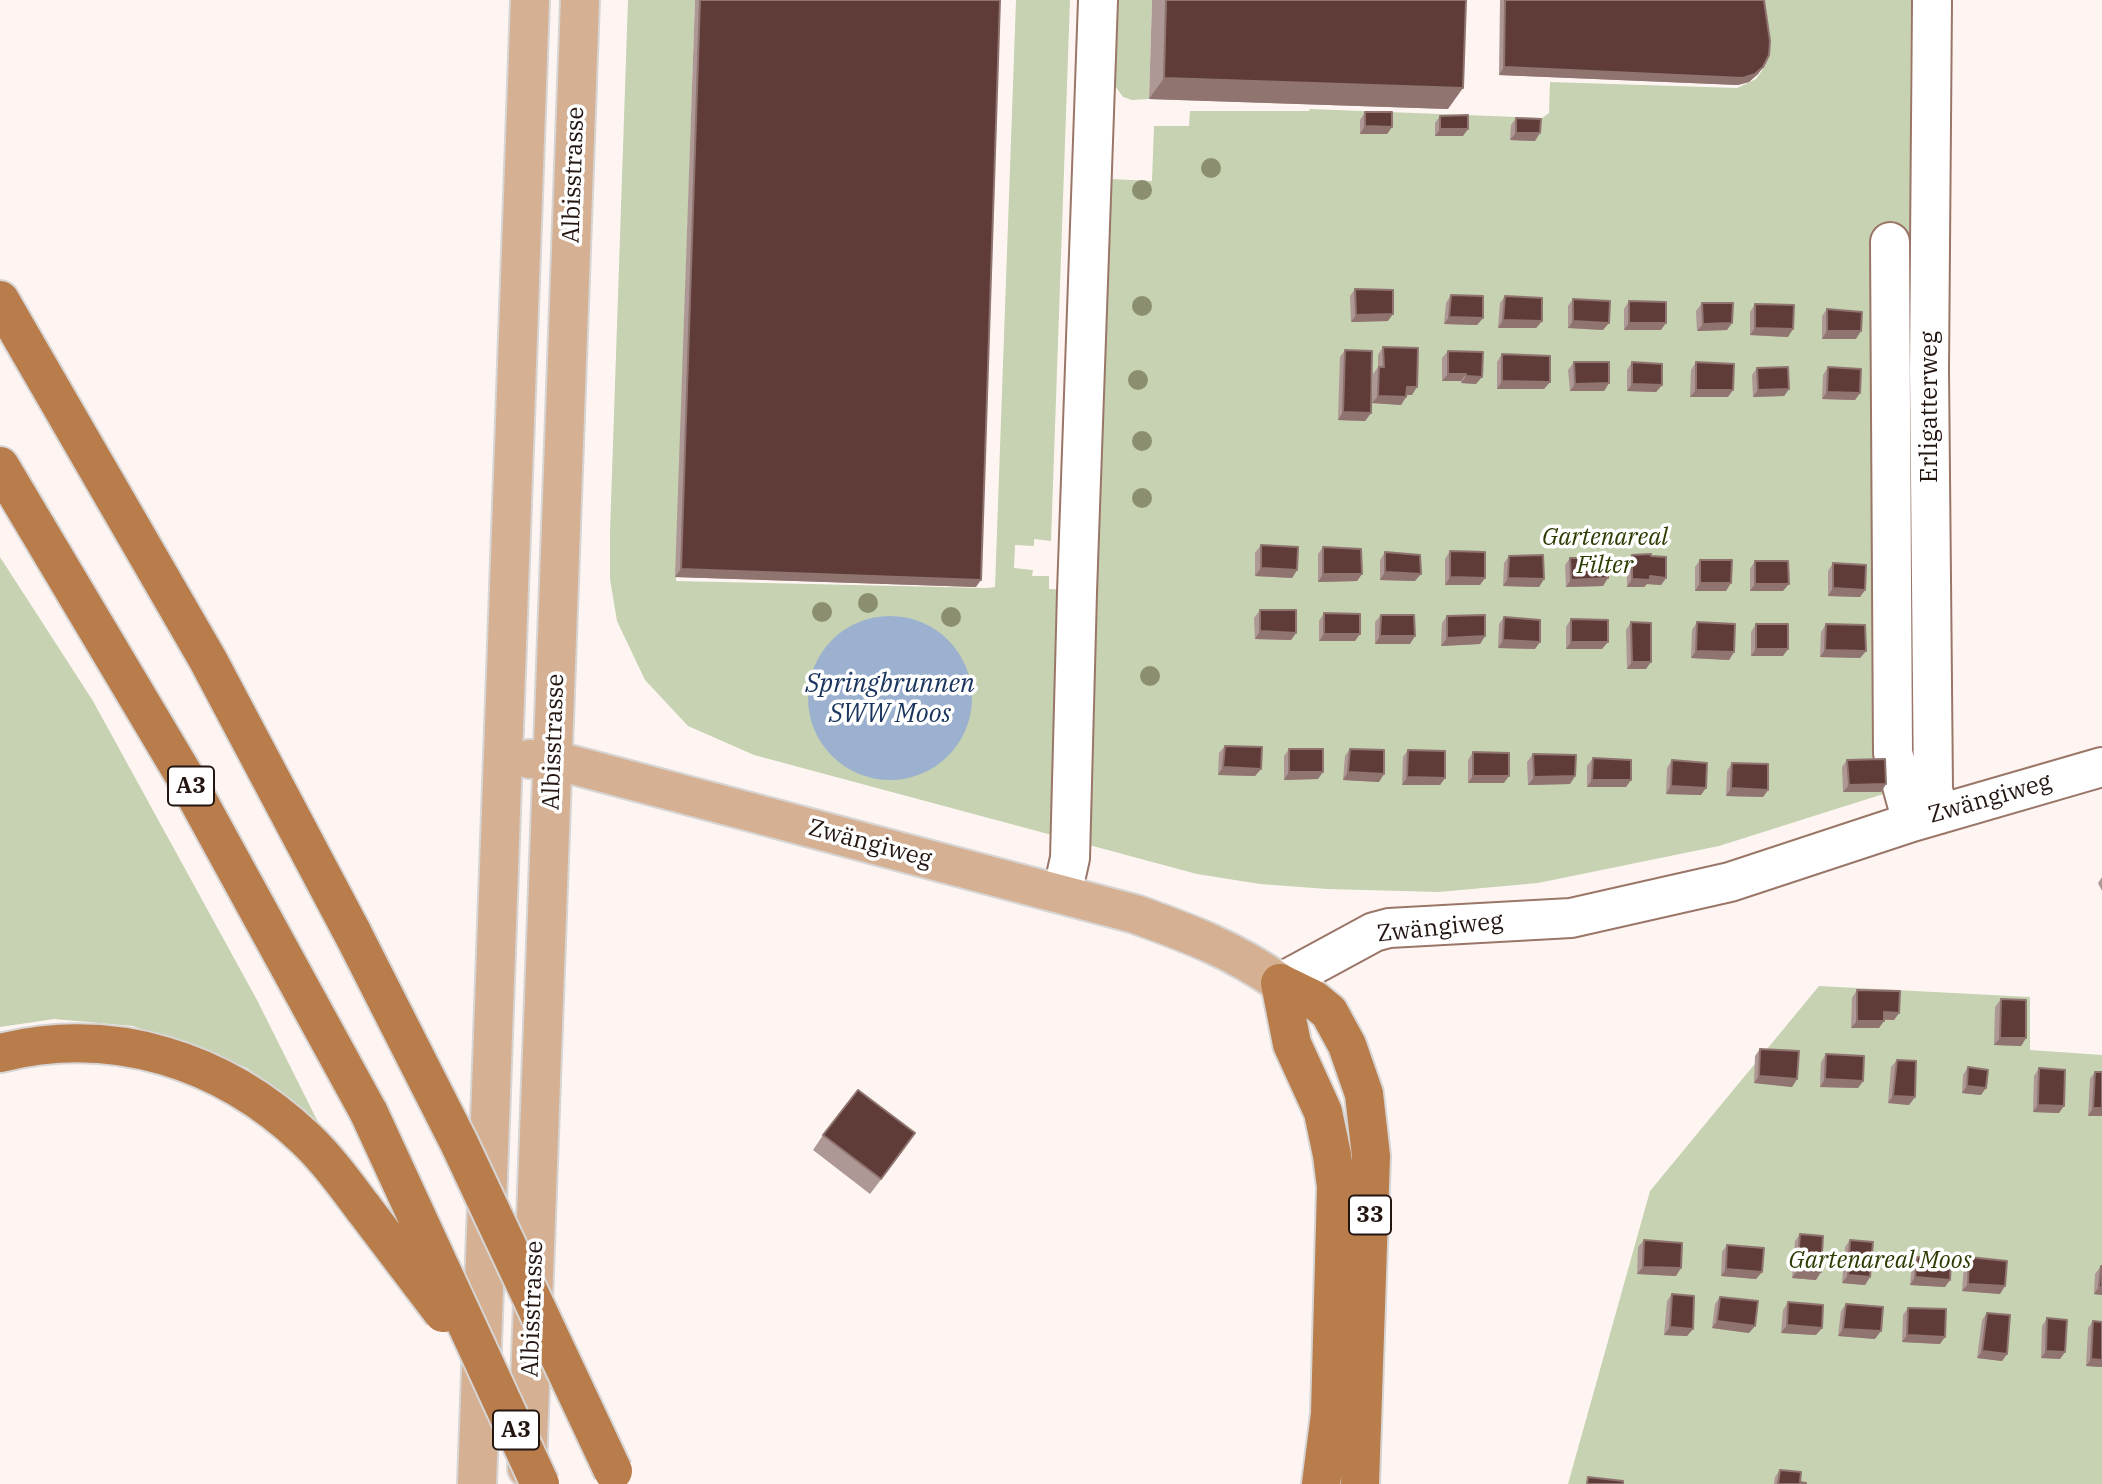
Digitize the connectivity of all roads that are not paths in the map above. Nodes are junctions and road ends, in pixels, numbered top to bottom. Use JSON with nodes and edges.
{"nodes":[{"id":1,"x":530,"y":0,"type":"edge"},
{"id":2,"x":580,"y":0,"type":"edge"},
{"id":3,"x":1098,"y":0,"type":"edge"},
{"id":4,"x":1932,"y":0,"type":"edge"},
{"id":5,"x":1890,"y":242,"type":"dead end"},
{"id":6,"x":0,"y":299,"type":"edge"},
{"id":7,"x":0,"y":466,"type":"edge"},
{"id":8,"x":503,"y":758,"type":"junction"},
{"id":9,"x":554,"y":760,"type":"junction"},
{"id":10,"x":2102,"y":767,"type":"edge"},
{"id":11,"x":1926,"y":818,"type":"junction"},
{"id":12,"x":1062,"y":894,"type":"junction"},
{"id":13,"x":1280,"y":983,"type":"junction"},
{"id":14,"x":0,"y":1053,"type":"edge"},
{"id":15,"x":491,"y":1376,"type":"junction"},
{"id":16,"x":617,"y":1480,"type":"edge"},
{"id":17,"x":477,"y":1484,"type":"edge"},
{"id":18,"x":527,"y":1484,"type":"edge"},
{"id":19,"x":540,"y":1484,"type":"edge"},
{"id":20,"x":1321,"y":1484,"type":"edge"},
{"id":21,"x":1360,"y":1484,"type":"edge"}],
"edges":[{"from":1,"to":8,"type":"main road","name":"Albisstrasse"},
{"from":2,"to":9,"type":"main road","name":"Albisstrasse"},
{"from":3,"to":12,"type":"street"},
{"from":4,"to":11,"type":"street","name":"Erligatterweg"},
{"from":5,"to":11,"type":"street"},
{"from":6,"to":16,"type":"highway","bridge":true},
{"from":7,"to":15,"type":"highway","number":"A3","bridge":true},
{"from":8,"to":9,"type":"main road","name":"Zwängiweg"},
{"from":8,"to":17,"type":"main road","name":"Albisstrasse"},
{"from":9,"to":12,"type":"main road","name":"Zwängiweg"},
{"from":9,"to":18,"type":"main road","name":"Albisstrasse"},
{"from":10,"to":11,"type":"street","name":"Zwängiweg"},
{"from":11,"to":13,"type":"street","name":"Zwängiweg"},
{"from":12,"to":13,"type":"main road","name":"Zwängiweg"},
{"from":13,"to":20,"type":"highway"},
{"from":13,"to":21,"type":"highway","number":"33"},
{"from":14,"to":15,"type":"highway","bridge":true},
{"from":15,"to":19,"type":"highway","number":"A3","bridge":true}]}
